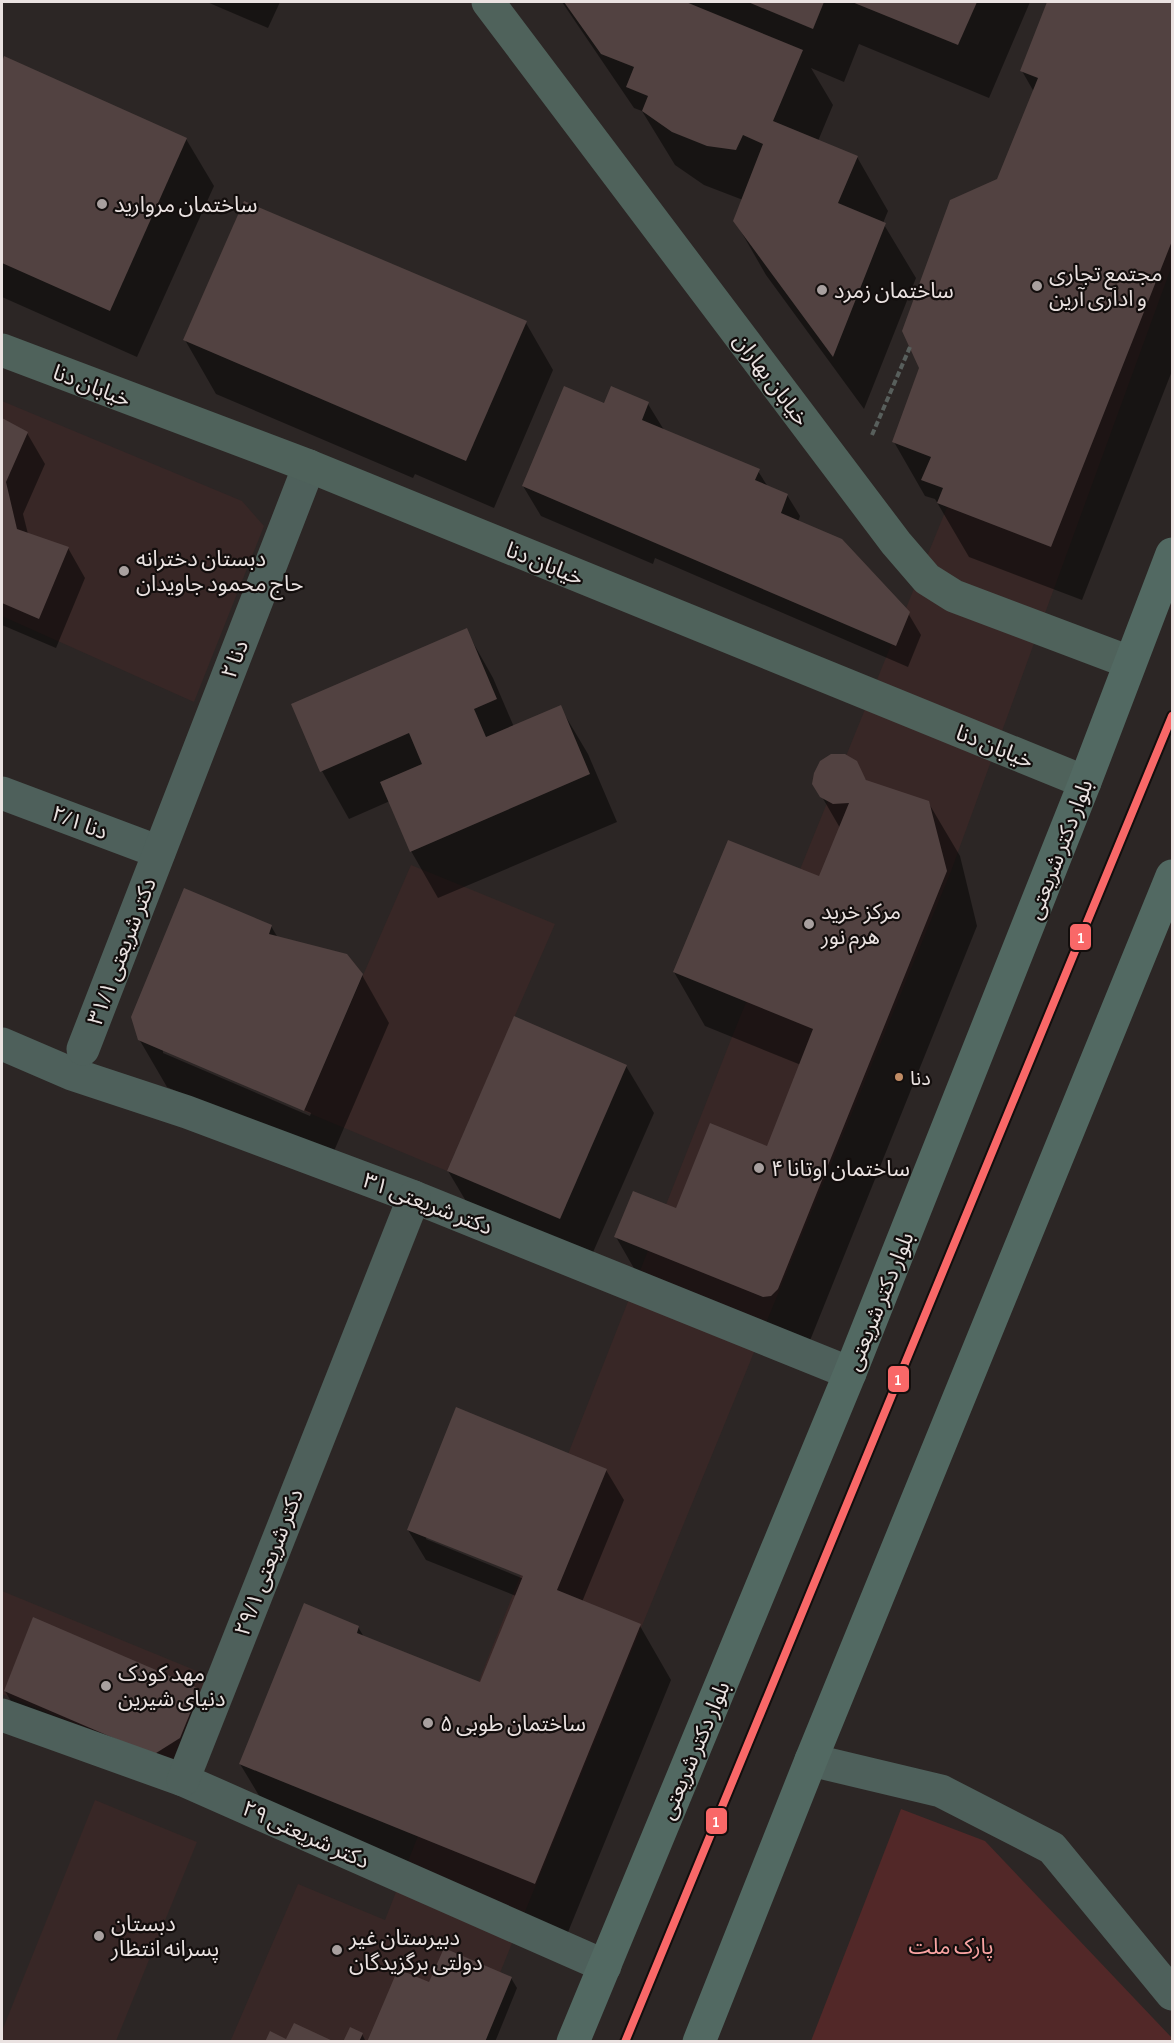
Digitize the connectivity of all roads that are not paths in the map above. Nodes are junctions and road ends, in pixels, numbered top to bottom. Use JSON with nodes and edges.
{"nodes":[{"id":1,"x":488,"y":2,"type":"edge"},
{"id":2,"x":2,"y":350,"type":"edge"},
{"id":3,"x":309,"y":466,"type":"junction"},
{"id":4,"x":1173,"y":555,"type":"edge"},
{"id":5,"x":1129,"y":662,"type":"junction"},
{"id":6,"x":1085,"y":782,"type":"junction"},
{"id":7,"x":2,"y":793,"type":"edge"},
{"id":8,"x":159,"y":852,"type":"junction"},
{"id":9,"x":1173,"y":876,"type":"edge"},
{"id":10,"x":2,"y":1044,"type":"edge"},
{"id":11,"x":83,"y":1049,"type":"dead end"},
{"id":12,"x":414,"y":1197,"type":"junction"},
{"id":13,"x":850,"y":1373,"type":"junction"},
{"id":14,"x":2,"y":1715,"type":"edge"},
{"id":15,"x":811,"y":1760,"type":"junction"},
{"id":16,"x":183,"y":1780,"type":"junction"},
{"id":17,"x":605,"y":1966,"type":"junction"},
{"id":18,"x":1173,"y":1994,"type":"edge"},
{"id":19,"x":573,"y":2042,"type":"edge"},
{"id":20,"x":699,"y":2042,"type":"edge"}],
"edges":[{"from":1,"to":5,"type":"street","name":"خیابان بهاران"},
{"from":2,"to":3,"type":"street","name":"خیابان دنا"},
{"from":3,"to":6,"type":"street","name":"خیابان دنا"},
{"from":3,"to":8,"type":"street","name":"۲ دنا"},
{"from":4,"to":5,"type":"main road","name":"بلوار دکتر شریعتی"},
{"from":5,"to":6,"type":"main road","name":"بلوار دکتر شریعتی"},
{"from":6,"to":13,"type":"main road","name":"بلوار دکتر شریعتی"},
{"from":7,"to":8,"type":"street","name":"۲/۱ دنا"},
{"from":8,"to":11,"type":"street","name":"۳۱/۱ دکتر شریعتی"},
{"from":9,"to":15,"type":"main road"},
{"from":10,"to":12,"type":"street","name":"۳۱ دکتر شریعتی"},
{"from":12,"to":13,"type":"street","name":"۳۱ دکتر شریعتی"},
{"from":12,"to":16,"type":"street","name":"۲۹/۱ دکتر شریعتی"},
{"from":13,"to":17,"type":"main road","name":"بلوار دکتر شریعتی"},
{"from":14,"to":16,"type":"street","name":"۲۹ دکتر شریعتی"},
{"from":15,"to":18,"type":"street"},
{"from":15,"to":20,"type":"main road"},
{"from":16,"to":17,"type":"street","name":"۲۹ دکتر شریعتی"},
{"from":17,"to":19,"type":"main road","name":"بلوار دکتر شریعتی"}]}
